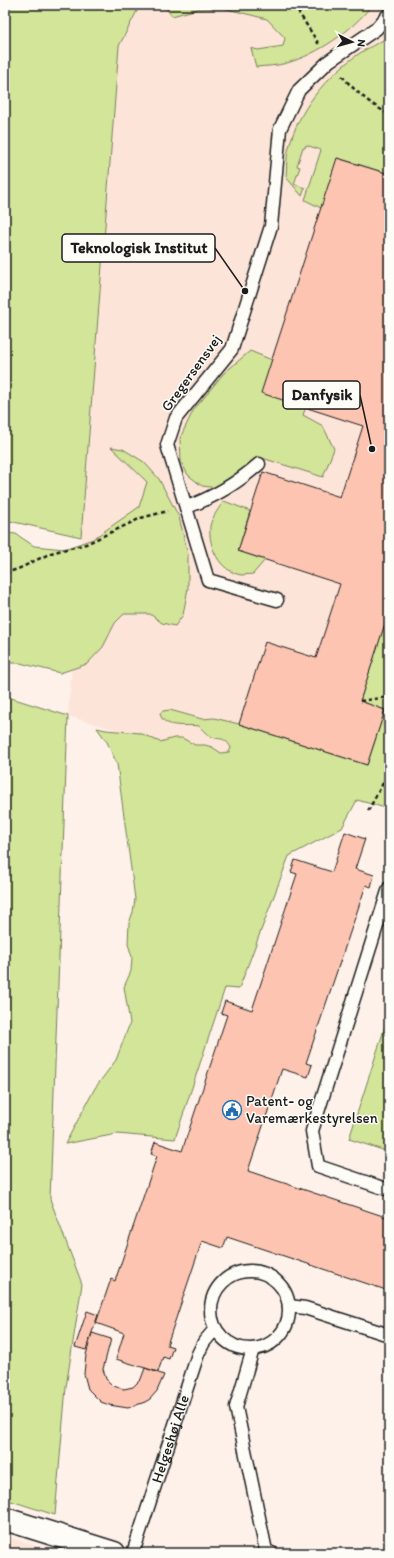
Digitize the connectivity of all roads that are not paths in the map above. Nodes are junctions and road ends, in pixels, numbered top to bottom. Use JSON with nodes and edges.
{"nodes":[{"id":1,"x":389,"y":14,"type":"edge"},
{"id":2,"x":259,"y":464,"type":"dead end"},
{"id":3,"x":187,"y":507,"type":"junction"},
{"id":4,"x":277,"y":600,"type":"dead end"},
{"id":5,"x":389,"y":888,"type":"edge"},
{"id":6,"x":389,"y":1190,"type":"edge"},
{"id":7,"x":289,"y":1306,"type":"junction"},
{"id":8,"x":215,"y":1329,"type":"junction"},
{"id":9,"x":389,"y":1335,"type":"edge"},
{"id":10,"x":253,"y":1349,"type":"junction"},
{"id":11,"x":5,"y":1518,"type":"edge"},
{"id":12,"x":114,"y":1553,"type":"edge"},
{"id":13,"x":133,"y":1553,"type":"edge"},
{"id":14,"x":272,"y":1553,"type":"edge"}],
"edges":[{"from":1,"to":3,"type":"lane","name":"Gregersensvej"},
{"from":2,"to":3,"type":"lane"},
{"from":3,"to":4,"type":"lane","name":"Gregersensvej"},
{"from":5,"to":6,"type":"lane"},
{"from":7,"to":8,"type":"lane"},
{"from":7,"to":9,"type":"lane"},
{"from":7,"to":10,"type":"lane"},
{"from":8,"to":10,"type":"lane"},
{"from":8,"to":13,"type":"lane","name":"Helgeshøj Alle"},
{"from":10,"to":14,"type":"lane"},
{"from":11,"to":12,"type":"street"}]}
